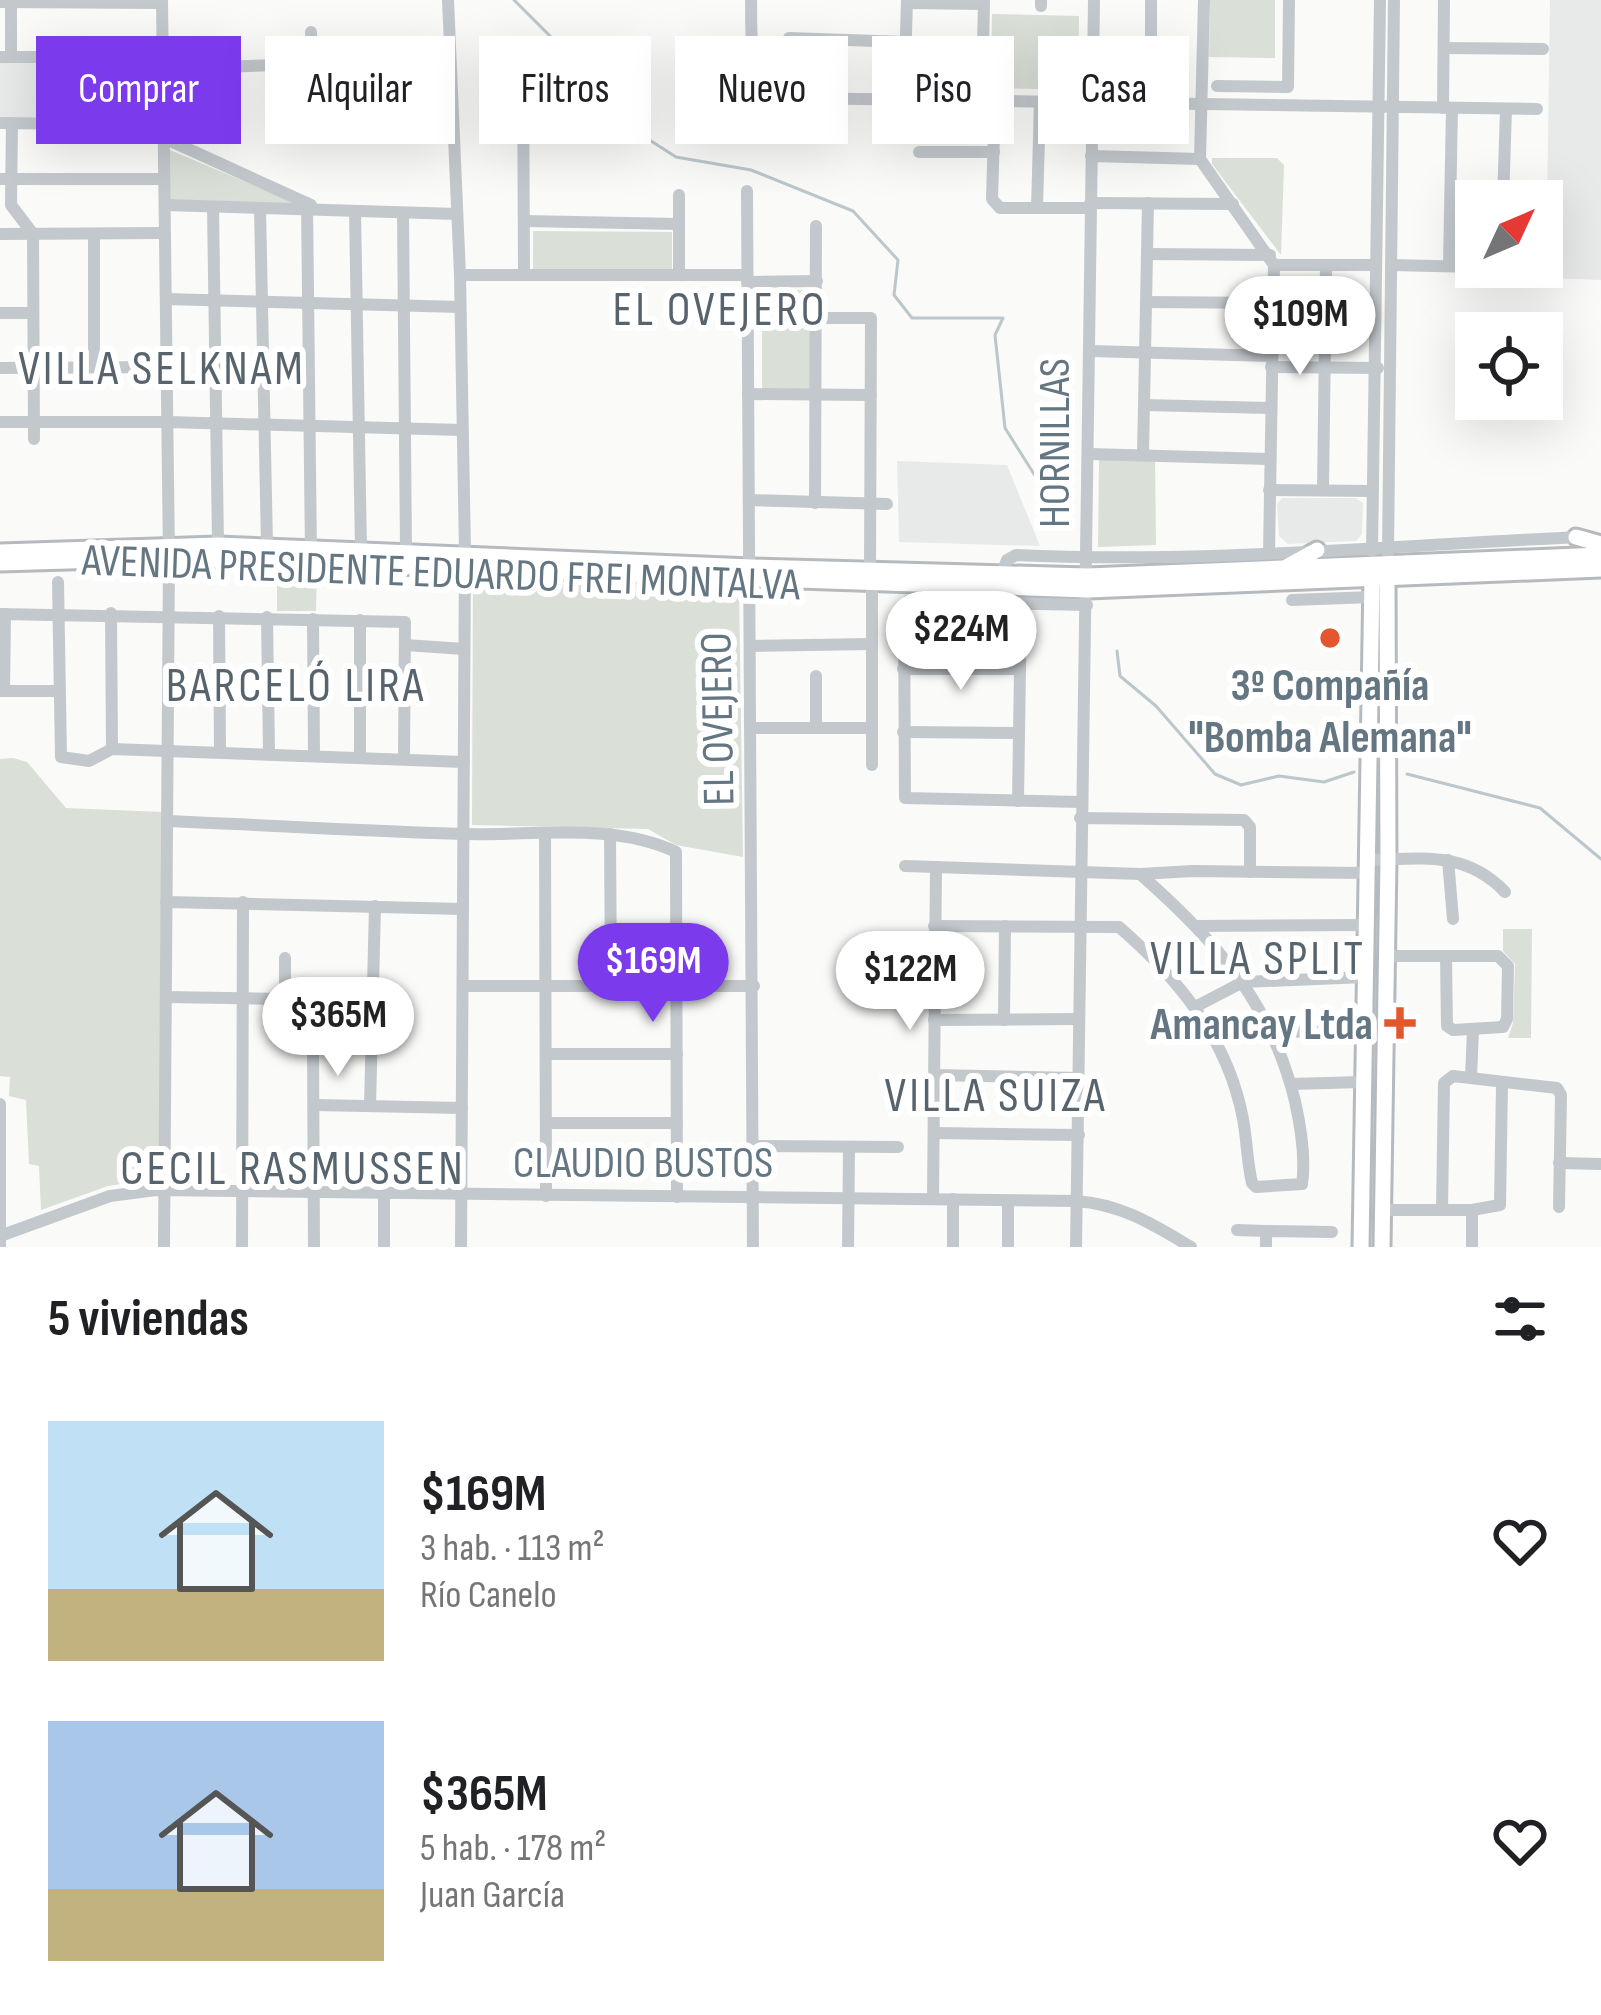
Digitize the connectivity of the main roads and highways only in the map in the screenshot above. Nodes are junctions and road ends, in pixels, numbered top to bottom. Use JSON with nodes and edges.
{"nodes":[{"id":1,"x":1576,"y":537,"type":"road end"},
{"id":2,"x":1601,"y":540,"type":"edge"},
{"id":3,"x":1317,"y":550,"type":"road end"},
{"id":4,"x":169,"y":551,"type":"junction"},
{"id":5,"x":0,"y":552,"type":"edge"},
{"id":6,"x":1601,"y":555,"type":"edge"},
{"id":7,"x":311,"y":556,"type":"junction"},
{"id":8,"x":465,"y":560,"type":"junction"},
{"id":9,"x":0,"y":562,"type":"edge"},
{"id":10,"x":1378,"y":566,"type":"junction"},
{"id":11,"x":1601,"y":568,"type":"edge"},
{"id":12,"x":1282,"y":569,"type":"junction"},
{"id":13,"x":871,"y":578,"type":"junction"},
{"id":14,"x":1088,"y":582,"type":"junction"},
{"id":15,"x":1360,"y":1247,"type":"edge"},
{"id":16,"x":1382,"y":1247,"type":"edge"}],
"edges":[{"from":1,"to":2,"type":"main road"},
{"from":3,"to":12,"type":"main road"},
{"from":4,"to":5,"type":"main road","name":"AVENIDA PRESIDENTE EDUARDO FREI MONTALVA"},
{"from":4,"to":7,"type":"main road","name":"AVENIDA PRESIDENTE EDUARDO FREI MONTALVA"},
{"from":4,"to":7,"type":"main road","name":"AVENIDA PRESIDENTE EDUARDO FREI MONTALVA"},
{"from":4,"to":9,"type":"main road","name":"AVENIDA PRESIDENTE EDUARDO FREI MONTALVA"},
{"from":6,"to":10,"type":"main road","name":"AVENIDA PRESIDENTE EDUARDO FREI MONTALVA"},
{"from":7,"to":8,"type":"main road","name":"AVENIDA PRESIDENTE EDUARDO FREI MONTALVA"},
{"from":7,"to":8,"type":"main road","name":"AVENIDA PRESIDENTE EDUARDO FREI MONTALVA"},
{"from":8,"to":13,"type":"main road","name":"AVENIDA PRESIDENTE EDUARDO FREI MONTALVA"},
{"from":10,"to":11,"type":"main road","name":"AVENIDA PRESIDENTE EDUARDO FREI MONTALVA"},
{"from":10,"to":12,"type":"main road","name":"AVENIDA PRESIDENTE EDUARDO FREI MONTALVA"},
{"from":10,"to":14,"type":"main road","name":"AVENIDA PRESIDENTE EDUARDO FREI MONTALVA"},
{"from":10,"to":15,"type":"main road"},
{"from":10,"to":16,"type":"main road"},
{"from":12,"to":14,"type":"main road","name":"AVENIDA PRESIDENTE EDUARDO FREI MONTALVA"},
{"from":13,"to":14,"type":"main road","name":"AVENIDA PRESIDENTE EDUARDO FREI MONTALVA"},
{"from":13,"to":14,"type":"main road","name":"AVENIDA PRESIDENTE EDUARDO FREI MONTALVA"}]}
